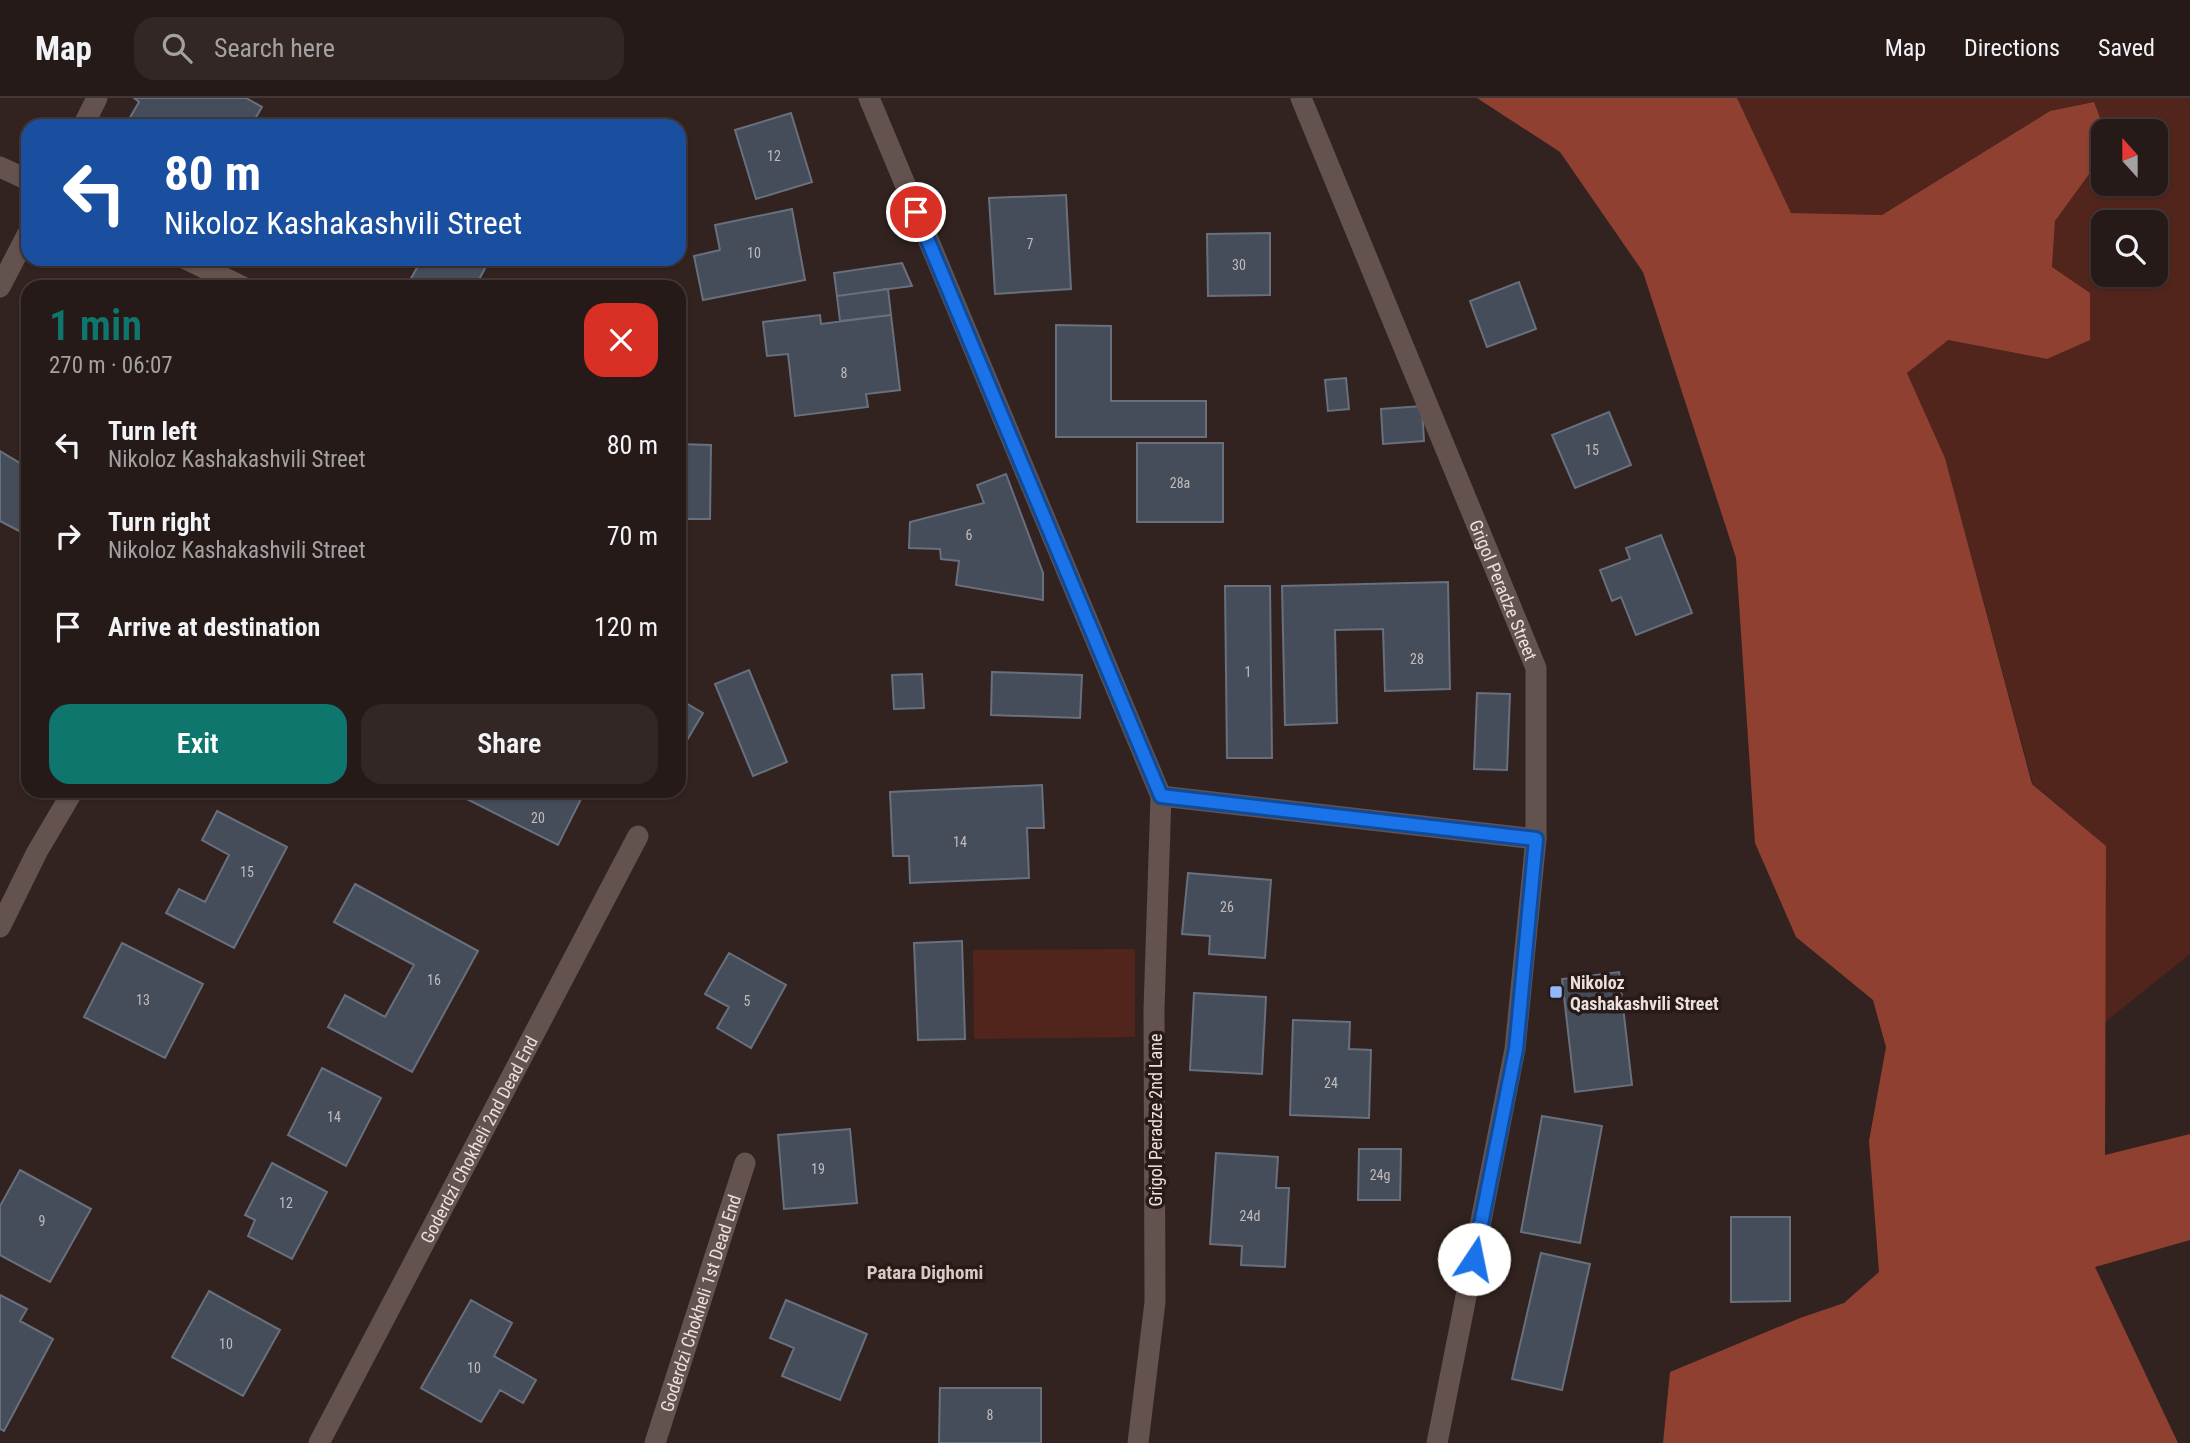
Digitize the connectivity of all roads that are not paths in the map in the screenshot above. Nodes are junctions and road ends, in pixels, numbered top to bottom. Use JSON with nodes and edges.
{"nodes":[{"id":1,"x":97,"y":98,"type":"edge"},
{"id":2,"x":869,"y":98,"type":"edge"},
{"id":3,"x":1301,"y":98,"type":"edge"},
{"id":4,"x":86,"y":119,"type":"edge"},
{"id":5,"x":0,"y":167,"type":"edge"},
{"id":6,"x":21,"y":177,"type":"edge"},
{"id":7,"x":21,"y":246,"type":"edge"},
{"id":8,"x":200,"y":266,"type":"edge"},
{"id":9,"x":229,"y":280,"type":"edge"},
{"id":10,"x":0,"y":287,"type":"edge"},
{"id":11,"x":1161,"y":796,"type":"junction"},
{"id":12,"x":69,"y":798,"type":"edge"},
{"id":13,"x":638,"y":836,"type":"dead end"},
{"id":14,"x":1536,"y":839,"type":"junction"},
{"id":15,"x":0,"y":927,"type":"edge"},
{"id":16,"x":745,"y":1163,"type":"dead end"},
{"id":17,"x":319,"y":1443,"type":"edge"},
{"id":18,"x":655,"y":1443,"type":"edge"},
{"id":19,"x":1138,"y":1443,"type":"edge"},
{"id":20,"x":1437,"y":1443,"type":"edge"}],
"edges":[{"from":1,"to":4,"type":"street"},
{"from":2,"to":11,"type":"street"},
{"from":3,"to":14,"type":"street","name":"Grigol Peradze Street"},
{"from":5,"to":6,"type":"street"},
{"from":7,"to":10,"type":"street"},
{"from":8,"to":9,"type":"street"},
{"from":11,"to":14,"type":"street"},
{"from":11,"to":19,"type":"street","name":"Grigol Peradze 2nd Lane"},
{"from":12,"to":15,"type":"street"},
{"from":13,"to":17,"type":"street","name":"Goderdzi Chokheli 2nd Dead End"},
{"from":14,"to":20,"type":"street","name":"Grigol Peradze Street"},
{"from":16,"to":18,"type":"street","name":"Goderdzi Chokheli 1st Dead End"}]}
